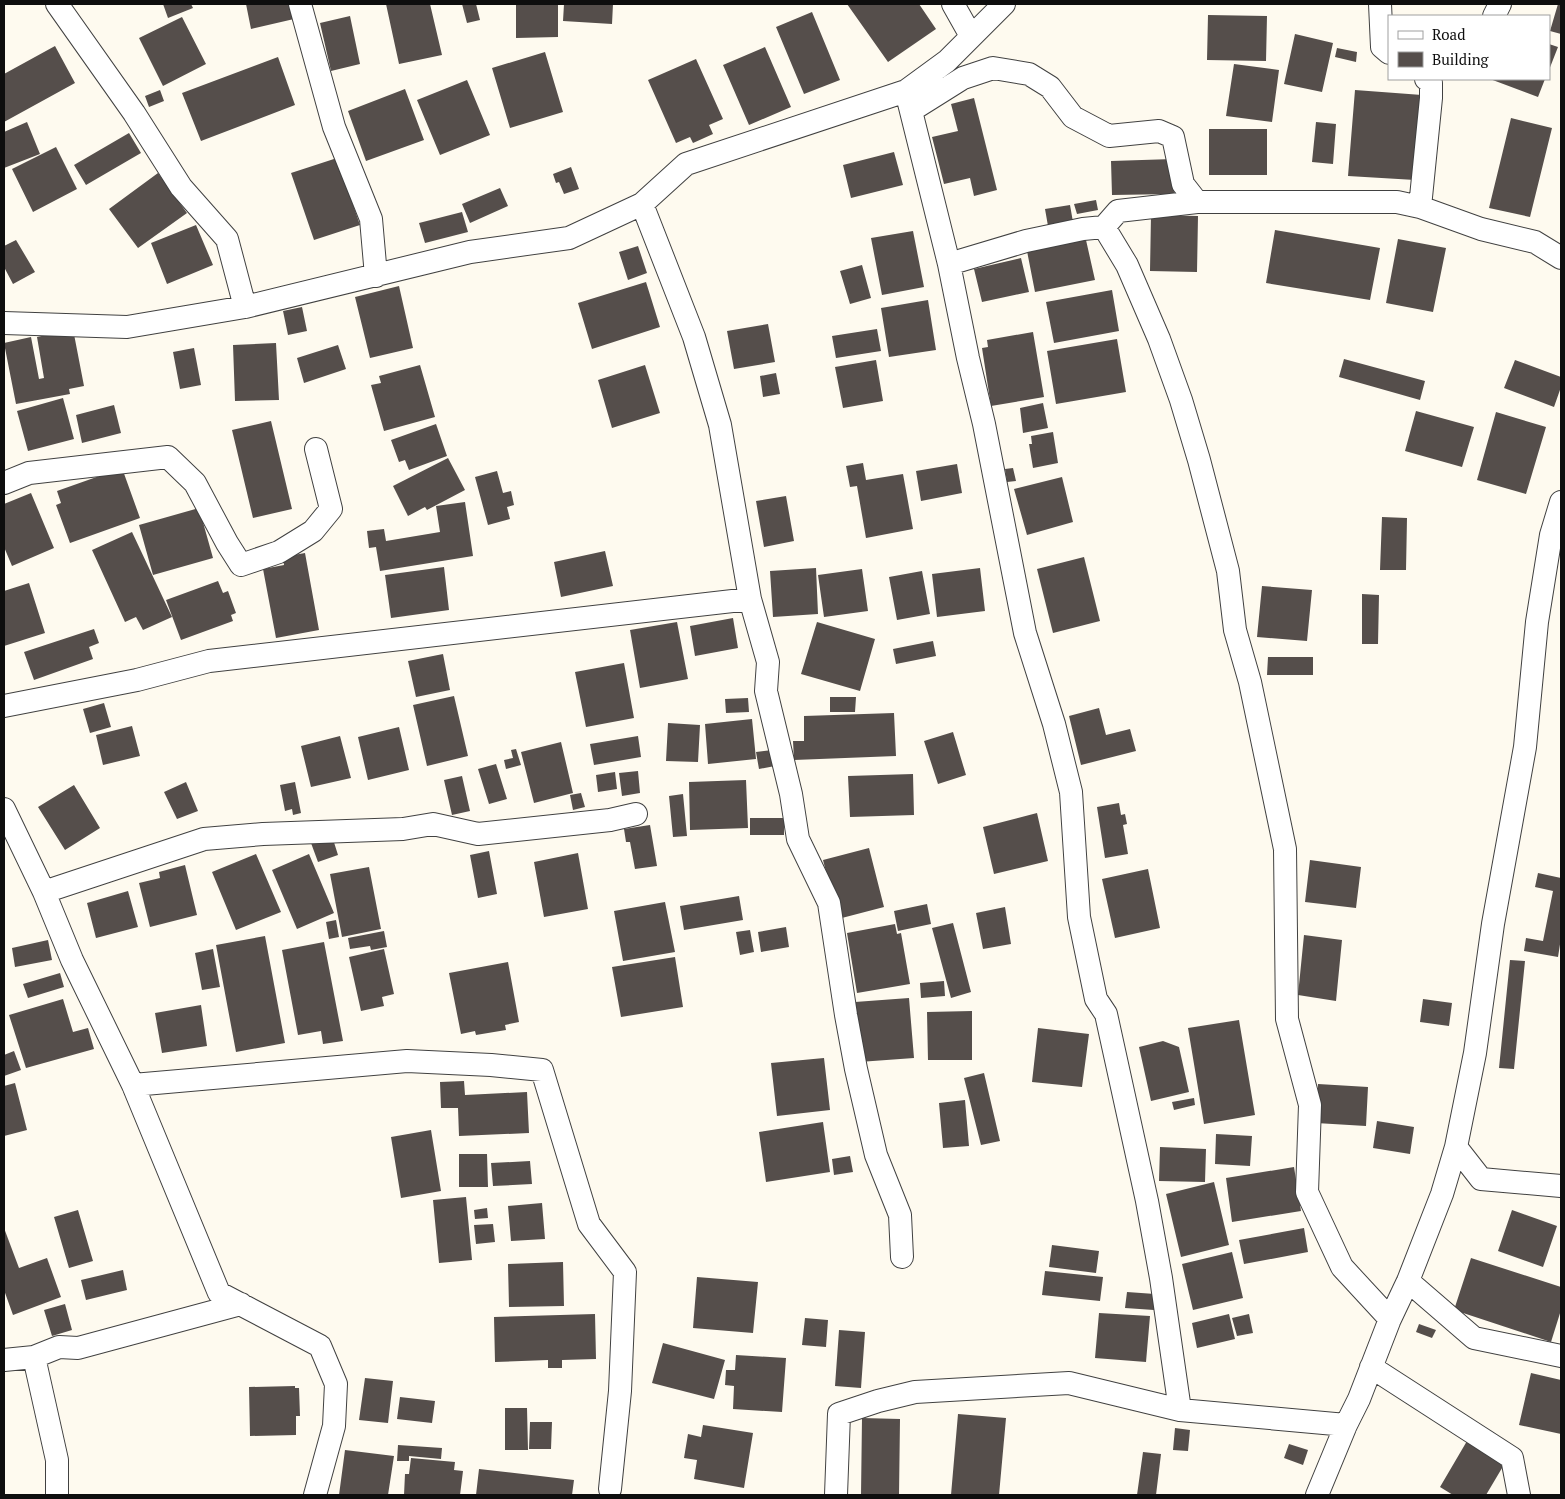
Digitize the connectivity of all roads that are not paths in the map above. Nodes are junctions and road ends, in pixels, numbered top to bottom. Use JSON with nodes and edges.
{"nodes":[{"id":1,"x":57,"y":4,"type":"edge"},
{"id":2,"x":300,"y":4,"type":"edge"},
{"id":3,"x":953,"y":4,"type":"edge"},
{"id":4,"x":1004,"y":4,"type":"edge"},
{"id":5,"x":1380,"y":4,"type":"edge"},
{"id":6,"x":972,"y":36,"type":"junction"},
{"id":7,"x":1388,"y":52,"type":"edge"},
{"id":8,"x":1435,"y":80,"type":"edge"},
{"id":9,"x":909,"y":100,"type":"junction"},
{"id":10,"x":1197,"y":202,"type":"junction"},
{"id":11,"x":642,"y":204,"type":"junction"},
{"id":12,"x":1420,"y":207,"type":"junction"},
{"id":13,"x":1104,"y":227,"type":"junction"},
{"id":14,"x":1561,"y":258,"type":"edge"},
{"id":15,"x":949,"y":264,"type":"junction"},
{"id":16,"x":376,"y":276,"type":"junction"},
{"id":17,"x":244,"y":307,"type":"junction"},
{"id":18,"x":4,"y":323,"type":"edge"},
{"id":19,"x":316,"y":449,"type":"dead end"},
{"id":20,"x":4,"y":483,"type":"edge"},
{"id":21,"x":1561,"y":502,"type":"edge"},
{"id":22,"x":750,"y":599,"type":"junction"},
{"id":23,"x":4,"y":706,"type":"edge"},
{"id":24,"x":4,"y":809,"type":"edge"},
{"id":25,"x":636,"y":814,"type":"dead end"},
{"id":26,"x":44,"y":892,"type":"junction"},
{"id":27,"x":133,"y":1085,"type":"junction"},
{"id":28,"x":1456,"y":1146,"type":"junction"},
{"id":29,"x":1561,"y":1186,"type":"edge"},
{"id":30,"x":902,"y":1257,"type":"dead end"},
{"id":31,"x":1408,"y":1281,"type":"junction"},
{"id":32,"x":241,"y":1304,"type":"junction"},
{"id":33,"x":1390,"y":1319,"type":"junction"},
{"id":34,"x":1561,"y":1356,"type":"edge"},
{"id":35,"x":34,"y":1357,"type":"junction"},
{"id":36,"x":4,"y":1360,"type":"edge"},
{"id":37,"x":1370,"y":1367,"type":"junction"},
{"id":38,"x":1180,"y":1410,"type":"junction"},
{"id":39,"x":1346,"y":1425,"type":"junction"},
{"id":40,"x":610,"y":1489,"type":"dead end"},
{"id":41,"x":58,"y":1495,"type":"edge"},
{"id":42,"x":315,"y":1495,"type":"edge"},
{"id":43,"x":836,"y":1495,"type":"edge"},
{"id":44,"x":1317,"y":1495,"type":"edge"},
{"id":45,"x":1519,"y":1495,"type":"edge"}],
"edges":[{"from":1,"to":17,"type":"street"},
{"from":2,"to":16,"type":"street"},
{"from":3,"to":6,"type":"street"},
{"from":4,"to":6,"type":"street"},
{"from":5,"to":7,"type":"street"},
{"from":6,"to":9,"type":"street"},
{"from":8,"to":12,"type":"street"},
{"from":9,"to":10,"type":"street"},
{"from":9,"to":11,"type":"street"},
{"from":9,"to":15,"type":"street"},
{"from":10,"to":12,"type":"street"},
{"from":10,"to":13,"type":"street"},
{"from":11,"to":16,"type":"street"},
{"from":11,"to":22,"type":"street"},
{"from":12,"to":14,"type":"street"},
{"from":13,"to":15,"type":"street"},
{"from":13,"to":33,"type":"street"},
{"from":15,"to":38,"type":"street"},
{"from":16,"to":17,"type":"street"},
{"from":17,"to":18,"type":"street"},
{"from":19,"to":20,"type":"street"},
{"from":21,"to":28,"type":"street"},
{"from":22,"to":23,"type":"street"},
{"from":22,"to":30,"type":"street"},
{"from":24,"to":26,"type":"street"},
{"from":25,"to":26,"type":"street"},
{"from":26,"to":27,"type":"street"},
{"from":27,"to":32,"type":"street"},
{"from":27,"to":40,"type":"street"},
{"from":28,"to":29,"type":"street"},
{"from":28,"to":31,"type":"street"},
{"from":31,"to":33,"type":"street"},
{"from":31,"to":34,"type":"street"},
{"from":32,"to":35,"type":"street"},
{"from":32,"to":42,"type":"street"},
{"from":33,"to":37,"type":"street"},
{"from":35,"to":36,"type":"street"},
{"from":35,"to":41,"type":"street"},
{"from":37,"to":39,"type":"street"},
{"from":37,"to":45,"type":"street"},
{"from":38,"to":39,"type":"street"},
{"from":38,"to":43,"type":"street"},
{"from":39,"to":44,"type":"street"}]}
